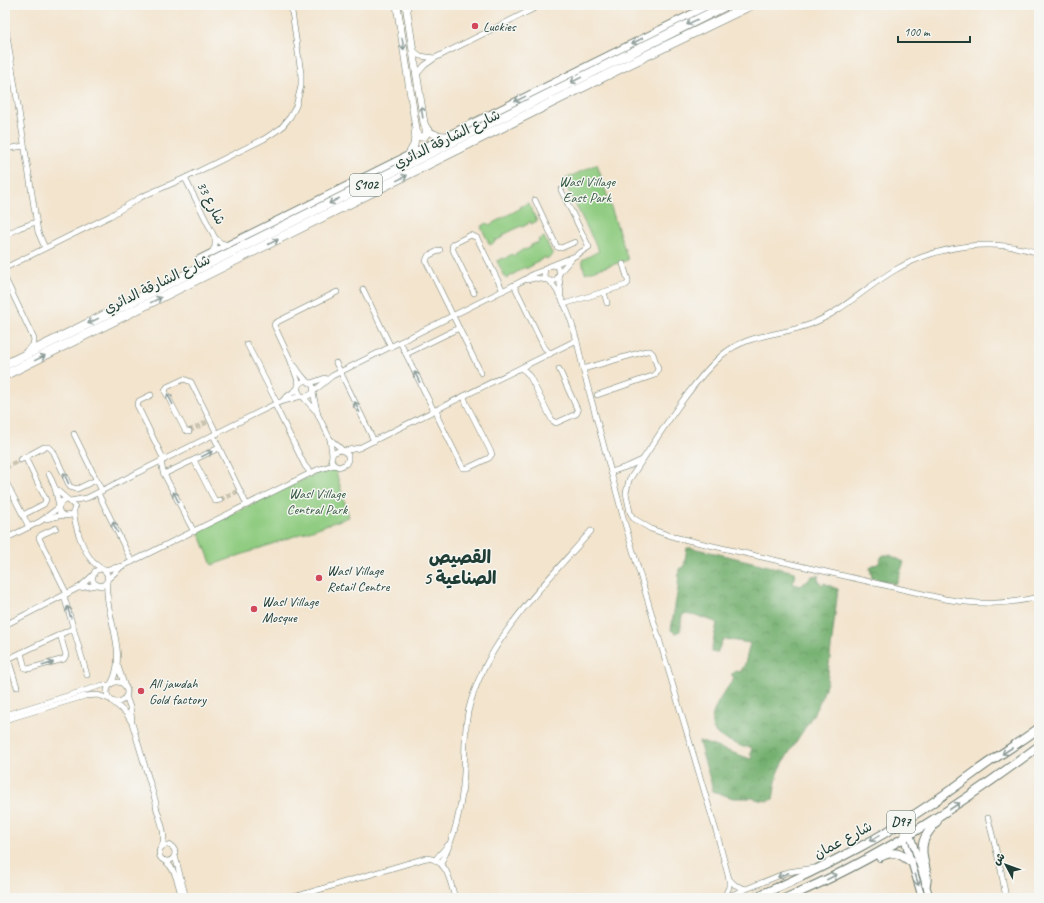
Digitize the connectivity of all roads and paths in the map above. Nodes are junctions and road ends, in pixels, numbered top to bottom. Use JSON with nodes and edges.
{"nodes":[{"id":1,"x":291,"y":5,"type":"edge"},
{"id":2,"x":397,"y":5,"type":"edge"},
{"id":3,"x":406,"y":5,"type":"edge"},
{"id":4,"x":541,"y":5,"type":"edge"},
{"id":5,"x":709,"y":5,"type":"edge"},
{"id":6,"x":727,"y":5,"type":"edge"},
{"id":7,"x":751,"y":5,"type":"edge"},
{"id":8,"x":5,"y":23,"type":"edge"},
{"id":9,"x":412,"y":49,"type":"junction"},
{"id":10,"x":610,"y":55,"type":"junction"},
{"id":11,"x":624,"y":56,"type":"junction"},
{"id":12,"x":435,"y":58,"type":"junction"},
{"id":13,"x":417,"y":74,"type":"junction"},
{"id":14,"x":416,"y":129,"type":"junction"},
{"id":15,"x":426,"y":129,"type":"junction"},
{"id":16,"x":446,"y":136,"type":"junction"},
{"id":17,"x":24,"y":146,"type":"junction"},
{"id":18,"x":5,"y":149,"type":"edge"},
{"id":19,"x":409,"y":154,"type":"junction"},
{"id":20,"x":185,"y":178,"type":"junction"},
{"id":21,"x":561,"y":190,"type":"dead end"},
{"id":22,"x":535,"y":200,"type":"dead end"},
{"id":23,"x":36,"y":222,"type":"junction"},
{"id":24,"x":5,"y":236,"type":"edge"},
{"id":25,"x":215,"y":238,"type":"junction"},
{"id":26,"x":575,"y":242,"type":"dead end"},
{"id":27,"x":228,"y":245,"type":"junction"},
{"id":28,"x":45,"y":248,"type":"junction"},
{"id":29,"x":440,"y":250,"type":"dead end"},
{"id":30,"x":1039,"y":253,"type":"edge"},
{"id":31,"x":211,"y":254,"type":"junction"},
{"id":32,"x":575,"y":256,"type":"junction"},
{"id":33,"x":199,"y":260,"type":"joint"},
{"id":34,"x":623,"y":264,"type":"dead end"},
{"id":35,"x":553,"y":265,"type":"junction"},
{"id":36,"x":5,"y":268,"type":"edge"},
{"id":37,"x":544,"y":270,"type":"junction"},
{"id":38,"x":190,"y":273,"type":"junction"},
{"id":39,"x":560,"y":275,"type":"junction"},
{"id":40,"x":5,"y":278,"type":"edge"},
{"id":41,"x":524,"y":280,"type":"junction"},
{"id":42,"x":548,"y":281,"type":"junction"},
{"id":43,"x":514,"y":285,"type":"junction"},
{"id":44,"x":363,"y":289,"type":"dead end"},
{"id":45,"x":503,"y":291,"type":"junction"},
{"id":46,"x":337,"y":292,"type":"dead end"},
{"id":47,"x":604,"y":292,"type":"junction"},
{"id":48,"x":474,"y":293,"type":"dead end"},
{"id":49,"x":563,"y":302,"type":"junction"},
{"id":50,"x":607,"y":303,"type":"dead end"},
{"id":51,"x":453,"y":316,"type":"junction"},
{"id":52,"x":459,"y":328,"type":"junction"},
{"id":53,"x":400,"y":342,"type":"junction"},
{"id":54,"x":577,"y":342,"type":"junction"},
{"id":55,"x":247,"y":344,"type":"dead end"},
{"id":56,"x":391,"y":346,"type":"junction"},
{"id":57,"x":406,"y":354,"type":"junction"},
{"id":58,"x":550,"y":354,"type":"junction"},
{"id":59,"x":22,"y":357,"type":"junction"},
{"id":60,"x":290,"y":359,"type":"junction"},
{"id":61,"x":336,"y":364,"type":"dead end"},
{"id":62,"x":5,"y":365,"type":"edge"},
{"id":63,"x":521,"y":368,"type":"junction"},
{"id":64,"x":559,"y":369,"type":"dead end"},
{"id":65,"x":583,"y":369,"type":"junction"},
{"id":66,"x":340,"y":372,"type":"junction"},
{"id":67,"x":481,"y":373,"type":"dead end"},
{"id":68,"x":5,"y":375,"type":"edge"},
{"id":69,"x":332,"y":376,"type":"junction"},
{"id":70,"x":308,"y":381,"type":"junction"},
{"id":71,"x":298,"y":387,"type":"junction"},
{"id":72,"x":313,"y":392,"type":"junction"},
{"id":73,"x":151,"y":395,"type":"dead end"},
{"id":74,"x":597,"y":395,"type":"dead end"},
{"id":75,"x":464,"y":396,"type":"junction"},
{"id":76,"x":302,"y":397,"type":"junction"},
{"id":77,"x":276,"y":404,"type":"junction"},
{"id":78,"x":436,"y":411,"type":"junction"},
{"id":79,"x":318,"y":415,"type":"junction"},
{"id":80,"x":189,"y":431,"type":"dead end"},
{"id":81,"x":74,"y":434,"type":"dead end"},
{"id":82,"x":215,"y":434,"type":"junction"},
{"id":83,"x":330,"y":439,"type":"junction"},
{"id":84,"x":374,"y":441,"type":"junction"},
{"id":85,"x":219,"y":448,"type":"junction"},
{"id":86,"x":359,"y":448,"type":"junction"},
{"id":87,"x":342,"y":450,"type":"junction"},
{"id":88,"x":646,"y":456,"type":"junction"},
{"id":89,"x":332,"y":457,"type":"junction"},
{"id":90,"x":163,"y":460,"type":"junction"},
{"id":91,"x":194,"y":460,"type":"junction"},
{"id":92,"x":348,"y":460,"type":"junction"},
{"id":93,"x":334,"y":465,"type":"junction"},
{"id":94,"x":317,"y":470,"type":"junction"},
{"id":95,"x":611,"y":472,"type":"junction"},
{"id":96,"x":311,"y":473,"type":"junction"},
{"id":97,"x":49,"y":474,"type":"dead end"},
{"id":98,"x":164,"y":474,"type":"junction"},
{"id":99,"x":5,"y":480,"type":"edge"},
{"id":100,"x":96,"y":480,"type":"junction"},
{"id":101,"x":55,"y":488,"type":"junction"},
{"id":102,"x":100,"y":492,"type":"junction"},
{"id":103,"x":87,"y":498,"type":"junction"},
{"id":104,"x":220,"y":500,"type":"dead end"},
{"id":105,"x":69,"y":501,"type":"junction"},
{"id":106,"x":247,"y":505,"type":"junction"},
{"id":107,"x":58,"y":507,"type":"junction"},
{"id":108,"x":74,"y":511,"type":"junction"},
{"id":109,"x":23,"y":515,"type":"junction"},
{"id":110,"x":63,"y":516,"type":"junction"},
{"id":111,"x":41,"y":521,"type":"junction"},
{"id":112,"x":28,"y":527,"type":"junction"},
{"id":113,"x":56,"y":528,"type":"dead end"},
{"id":114,"x":76,"y":528,"type":"junction"},
{"id":115,"x":591,"y":531,"type":"dead end"},
{"id":116,"x":194,"y":532,"type":"junction"},
{"id":117,"x":5,"y":539,"type":"edge"},
{"id":118,"x":91,"y":559,"type":"junction"},
{"id":119,"x":132,"y":562,"type":"junction"},
{"id":120,"x":123,"y":566,"type":"junction"},
{"id":121,"x":102,"y":570,"type":"junction"},
{"id":122,"x":92,"y":575,"type":"junction"},
{"id":123,"x":108,"y":580,"type":"junction"},
{"id":124,"x":96,"y":585,"type":"junction"},
{"id":125,"x":76,"y":590,"type":"junction"},
{"id":126,"x":66,"y":595,"type":"junction"},
{"id":127,"x":1039,"y":597,"type":"edge"},
{"id":128,"x":108,"y":603,"type":"junction"},
{"id":129,"x":5,"y":625,"type":"edge"},
{"id":130,"x":74,"y":628,"type":"junction"},
{"id":131,"x":60,"y":634,"type":"junction"},
{"id":132,"x":5,"y":649,"type":"edge"},
{"id":133,"x":21,"y":653,"type":"junction"},
{"id":134,"x":8,"y":659,"type":"junction"},
{"id":135,"x":118,"y":665,"type":"junction"},
{"id":136,"x":87,"y":675,"type":"dead end"},
{"id":137,"x":110,"y":684,"type":"junction"},
{"id":138,"x":124,"y":684,"type":"junction"},
{"id":139,"x":17,"y":687,"type":"dead end"},
{"id":140,"x":126,"y":696,"type":"junction"},
{"id":141,"x":111,"y":700,"type":"junction"},
{"id":142,"x":5,"y":715,"type":"edge"},
{"id":143,"x":5,"y":720,"type":"edge"},
{"id":144,"x":132,"y":723,"type":"junction"},
{"id":145,"x":1039,"y":728,"type":"edge"},
{"id":146,"x":1039,"y":746,"type":"edge"},
{"id":147,"x":156,"y":803,"type":"junction"},
{"id":148,"x":942,"y":815,"type":"junction"},
{"id":149,"x":910,"y":817,"type":"junction"},
{"id":150,"x":988,"y":818,"type":"dead end"},
{"id":151,"x":895,"y":826,"type":"junction"},
{"id":152,"x":907,"y":834,"type":"junction"},
{"id":153,"x":450,"y":843,"type":"junction"},
{"id":154,"x":172,"y":845,"type":"junction"},
{"id":155,"x":162,"y":846,"type":"junction"},
{"id":156,"x":175,"y":856,"type":"junction"},
{"id":157,"x":164,"y":860,"type":"junction"},
{"id":158,"x":435,"y":860,"type":"junction"},
{"id":159,"x":911,"y":862,"type":"junction"},
{"id":160,"x":440,"y":863,"type":"junction"},
{"id":161,"x":852,"y":867,"type":"junction"},
{"id":162,"x":821,"y":868,"type":"junction"},
{"id":163,"x":729,"y":879,"type":"junction"},
{"id":164,"x":926,"y":884,"type":"junction"},
{"id":165,"x":746,"y":889,"type":"junction"},
{"id":166,"x":182,"y":898,"type":"edge"},
{"id":167,"x":186,"y":898,"type":"edge"},
{"id":168,"x":291,"y":898,"type":"edge"},
{"id":169,"x":455,"y":898,"type":"edge"},
{"id":170,"x":724,"y":898,"type":"edge"},
{"id":171,"x":753,"y":898,"type":"edge"},
{"id":172,"x":786,"y":898,"type":"edge"},
{"id":173,"x":922,"y":898,"type":"edge"},
{"id":174,"x":930,"y":898,"type":"edge"},
{"id":175,"x":1006,"y":898,"type":"edge"}],
"edges":[{"from":1,"to":20,"type":"street"},
{"from":2,"to":14,"type":"main road","one_way":true},
{"from":3,"to":9,"type":"main road"},
{"from":4,"to":12,"type":"street"},
{"from":5,"to":10,"type":"street","one_way":true},
{"from":6,"to":11,"type":"highway","name":"شارع الشارقة الدائري","number":"S102","one_way":true},
{"from":68,"to":7,"type":"highway","name":"شارع الشارقة الدائري","number":"S102","one_way":true},
{"from":8,"to":17,"type":"street"},
{"from":9,"to":12,"type":"street"},
{"from":9,"to":13,"type":"main road"},
{"from":10,"to":11,"type":"highway"},
{"from":10,"to":16,"type":"street","one_way":true},
{"from":11,"to":38,"type":"highway","name":"شارع الشارقة الدائري","number":"S102","one_way":true},
{"from":12,"to":13,"type":"street"},
{"from":15,"to":13,"type":"main road","one_way":true},
{"from":14,"to":15,"type":"main road"},
{"from":14,"to":19,"type":"main road"},
{"from":15,"to":16,"type":"main road"},
{"from":16,"to":19,"type":"street"},
{"from":17,"to":18,"type":"street"},
{"from":17,"to":23,"type":"street"},
{"from":19,"to":27,"type":"street"},
{"from":20,"to":25,"type":"street","name":"شارع 33"},
{"from":20,"to":28,"type":"street"},
{"from":21,"to":32,"type":"street"},
{"from":22,"to":26,"type":"street"},
{"from":23,"to":24,"type":"street"},
{"from":23,"to":28,"type":"street"},
{"from":25,"to":27,"type":"street","name":"شارع 33"},
{"from":25,"to":31,"type":"street","name":"شارع 33"},
{"from":27,"to":31,"type":"street"},
{"from":28,"to":36,"type":"street"},
{"from":29,"to":51,"type":"street"},
{"from":30,"to":88,"type":"street"},
{"from":31,"to":33,"type":"street"},
{"from":32,"to":35,"type":"street"},
{"from":32,"to":39,"type":"street"},
{"from":33,"to":38,"type":"highway"},
{"from":34,"to":47,"type":"street"},
{"from":35,"to":37,"type":"street"},
{"from":35,"to":39,"type":"street"},
{"from":37,"to":41,"type":"street"},
{"from":37,"to":42,"type":"street"},
{"from":38,"to":59,"type":"highway","name":"شارع الشارقة الدائري","number":"S102","one_way":true},
{"from":39,"to":42,"type":"street"},
{"from":39,"to":49,"type":"street"},
{"from":40,"to":59,"type":"street"},
{"from":41,"to":42,"type":"street"},
{"from":41,"to":43,"type":"street"},
{"from":42,"to":49,"type":"street"},
{"from":43,"to":45,"type":"street"},
{"from":43,"to":58,"type":"street"},
{"from":44,"to":56,"type":"street"},
{"from":45,"to":48,"type":"street"},
{"from":45,"to":51,"type":"street"},
{"from":46,"to":60,"type":"street"},
{"from":47,"to":49,"type":"street"},
{"from":47,"to":50,"type":"street"},
{"from":49,"to":54,"type":"street"},
{"from":51,"to":52,"type":"street"},
{"from":51,"to":53,"type":"street"},
{"from":52,"to":57,"type":"street"},
{"from":52,"to":67,"type":"street"},
{"from":53,"to":56,"type":"street"},
{"from":53,"to":57,"type":"street"},
{"from":54,"to":58,"type":"street"},
{"from":54,"to":65,"type":"street"},
{"from":55,"to":77,"type":"street"},
{"from":56,"to":66,"type":"street"},
{"from":78,"to":57,"type":"street","one_way":true},
{"from":58,"to":63,"type":"street"},
{"from":59,"to":62,"type":"highway","name":"شارع الشارقة الدائري","number":"S102"},
{"from":60,"to":70,"type":"street"},
{"from":60,"to":71,"type":"street"},
{"from":61,"to":66,"type":"street"},
{"from":63,"to":64,"type":"street"},
{"from":63,"to":75,"type":"street"},
{"from":65,"to":74,"type":"street"},
{"from":65,"to":95,"type":"street"},
{"from":66,"to":69,"type":"street"},
{"from":84,"to":66,"type":"street","one_way":true},
{"from":69,"to":70,"type":"street"},
{"from":69,"to":72,"type":"street"},
{"from":70,"to":71,"type":"street"},
{"from":70,"to":72,"type":"street"},
{"from":71,"to":76,"type":"street"},
{"from":71,"to":77,"type":"street"},
{"from":72,"to":76,"type":"street"},
{"from":72,"to":79,"type":"street"},
{"from":73,"to":90,"type":"street"},
{"from":75,"to":78,"type":"street"},
{"from":75,"to":78,"type":"street"},
{"from":76,"to":77,"type":"street"},
{"from":76,"to":79,"type":"street"},
{"from":77,"to":82,"type":"street"},
{"from":77,"to":96,"type":"street"},
{"from":78,"to":84,"type":"street"},
{"from":79,"to":83,"type":"street"},
{"from":80,"to":82,"type":"street","one_way":true},
{"from":81,"to":100,"type":"street"},
{"from":82,"to":85,"type":"street"},
{"from":82,"to":90,"type":"street"},
{"from":83,"to":87,"type":"street"},
{"from":83,"to":89,"type":"street"},
{"from":84,"to":86,"type":"street"},
{"from":91,"to":85,"type":"street","one_way":true},
{"from":85,"to":106,"type":"street"},
{"from":86,"to":87,"type":"street"},
{"from":86,"to":92,"type":"street"},
{"from":87,"to":89,"type":"street"},
{"from":87,"to":92,"type":"street"},
{"from":88,"to":95,"type":"street"},
{"from":88,"to":127,"type":"street"},
{"from":89,"to":93,"type":"street"},
{"from":89,"to":94,"type":"street"},
{"from":90,"to":98,"type":"street"},
{"from":90,"to":102,"type":"street"},
{"from":91,"to":98,"type":"street"},
{"from":91,"to":104,"type":"street"},
{"from":92,"to":93,"type":"street"},
{"from":93,"to":94,"type":"street"},
{"from":94,"to":96,"type":"street"},
{"from":95,"to":163,"type":"street"},
{"from":96,"to":106,"type":"street"},
{"from":97,"to":101,"type":"street"},
{"from":116,"to":98,"type":"street","one_way":true},
{"from":99,"to":109,"type":"street"},
{"from":100,"to":102,"type":"street"},
{"from":100,"to":109,"type":"street","one_way":true},
{"from":101,"to":105,"type":"street"},
{"from":101,"to":107,"type":"street"},
{"from":102,"to":103,"type":"street"},
{"from":119,"to":102,"type":"street","one_way":true},
{"from":103,"to":105,"type":"street"},
{"from":103,"to":108,"type":"street"},
{"from":105,"to":107,"type":"street"},
{"from":105,"to":108,"type":"street"},
{"from":106,"to":116,"type":"street"},
{"from":107,"to":110,"type":"street"},
{"from":107,"to":111,"type":"street"},
{"from":108,"to":110,"type":"street"},
{"from":108,"to":114,"type":"street"},
{"from":109,"to":112,"type":"street"},
{"from":110,"to":111,"type":"street"},
{"from":110,"to":114,"type":"street"},
{"from":111,"to":112,"type":"street"},
{"from":112,"to":117,"type":"street"},
{"from":113,"to":126,"type":"street"},
{"from":114,"to":118,"type":"street"},
{"from":115,"to":153,"type":"street"},
{"from":116,"to":119,"type":"street"},
{"from":118,"to":121,"type":"street"},
{"from":118,"to":122,"type":"street"},
{"from":119,"to":120,"type":"street"},
{"from":120,"to":121,"type":"street"},
{"from":120,"to":123,"type":"street"},
{"from":121,"to":122,"type":"street"},
{"from":121,"to":123,"type":"street"},
{"from":122,"to":124,"type":"street"},
{"from":122,"to":125,"type":"street"},
{"from":123,"to":124,"type":"street"},
{"from":123,"to":128,"type":"street"},
{"from":124,"to":125,"type":"street"},
{"from":124,"to":128,"type":"street"},
{"from":125,"to":126,"type":"street"},
{"from":126,"to":129,"type":"street"},
{"from":130,"to":126,"type":"street","one_way":true},
{"from":128,"to":135,"type":"street"},
{"from":130,"to":131,"type":"street"},
{"from":130,"to":136,"type":"street"},
{"from":131,"to":133,"type":"street"},
{"from":133,"to":131,"type":"street","one_way":true},
{"from":132,"to":134,"type":"street"},
{"from":133,"to":134,"type":"street"},
{"from":134,"to":139,"type":"street"},
{"from":135,"to":137,"type":"street"},
{"from":135,"to":138,"type":"street"},
{"from":137,"to":138,"type":"street"},
{"from":137,"to":141,"type":"street"},
{"from":137,"to":142,"type":"street"},
{"from":138,"to":140,"type":"street"},
{"from":140,"to":141,"type":"street"},
{"from":140,"to":144,"type":"street"},
{"from":141,"to":143,"type":"street"},
{"from":141,"to":144,"type":"street"},
{"from":144,"to":147,"type":"street"},
{"from":145,"to":149,"type":"main road","name":"شارع عمان","number":"D97","one_way":true},
{"from":148,"to":146,"type":"main road","name":"شارع عمان","number":"D97","one_way":true},
{"from":147,"to":154,"type":"street"},
{"from":147,"to":155,"type":"street"},
{"from":148,"to":152,"type":"main road","name":"شارع عمان","number":"D97"},
{"from":148,"to":164,"type":"main road"},
{"from":149,"to":151,"type":"main road","name":"شارع عمان","number":"D97"},
{"from":149,"to":152,"type":"street"},
{"from":150,"to":175,"type":"street"},
{"from":151,"to":152,"type":"street"},
{"from":151,"to":162,"type":"main road","name":"شارع عمان","number":"D97","one_way":true},
{"from":152,"to":159,"type":"street"},
{"from":152,"to":161,"type":"main road","name":"شارع عمان","number":"D97"},
{"from":152,"to":164,"type":"street"},
{"from":153,"to":158,"type":"street"},
{"from":153,"to":160,"type":"street"},
{"from":154,"to":155,"type":"street"},
{"from":154,"to":156,"type":"street"},
{"from":155,"to":157,"type":"street"},
{"from":156,"to":157,"type":"street"},
{"from":156,"to":167,"type":"street"},
{"from":157,"to":166,"type":"street"},
{"from":158,"to":160,"type":"street"},
{"from":158,"to":168,"type":"street"},
{"from":159,"to":161,"type":"main road"},
{"from":159,"to":173,"type":"street","one_way":true},
{"from":160,"to":169,"type":"street"},
{"from":172,"to":161,"type":"main road","name":"شارع عمان","number":"D97","one_way":true},
{"from":162,"to":165,"type":"street","one_way":true},
{"from":162,"to":171,"type":"main road","name":"شارع عمان","number":"D97"},
{"from":163,"to":165,"type":"street"},
{"from":163,"to":170,"type":"street"},
{"from":164,"to":174,"type":"street"},
{"from":165,"to":170,"type":"street"}]}
